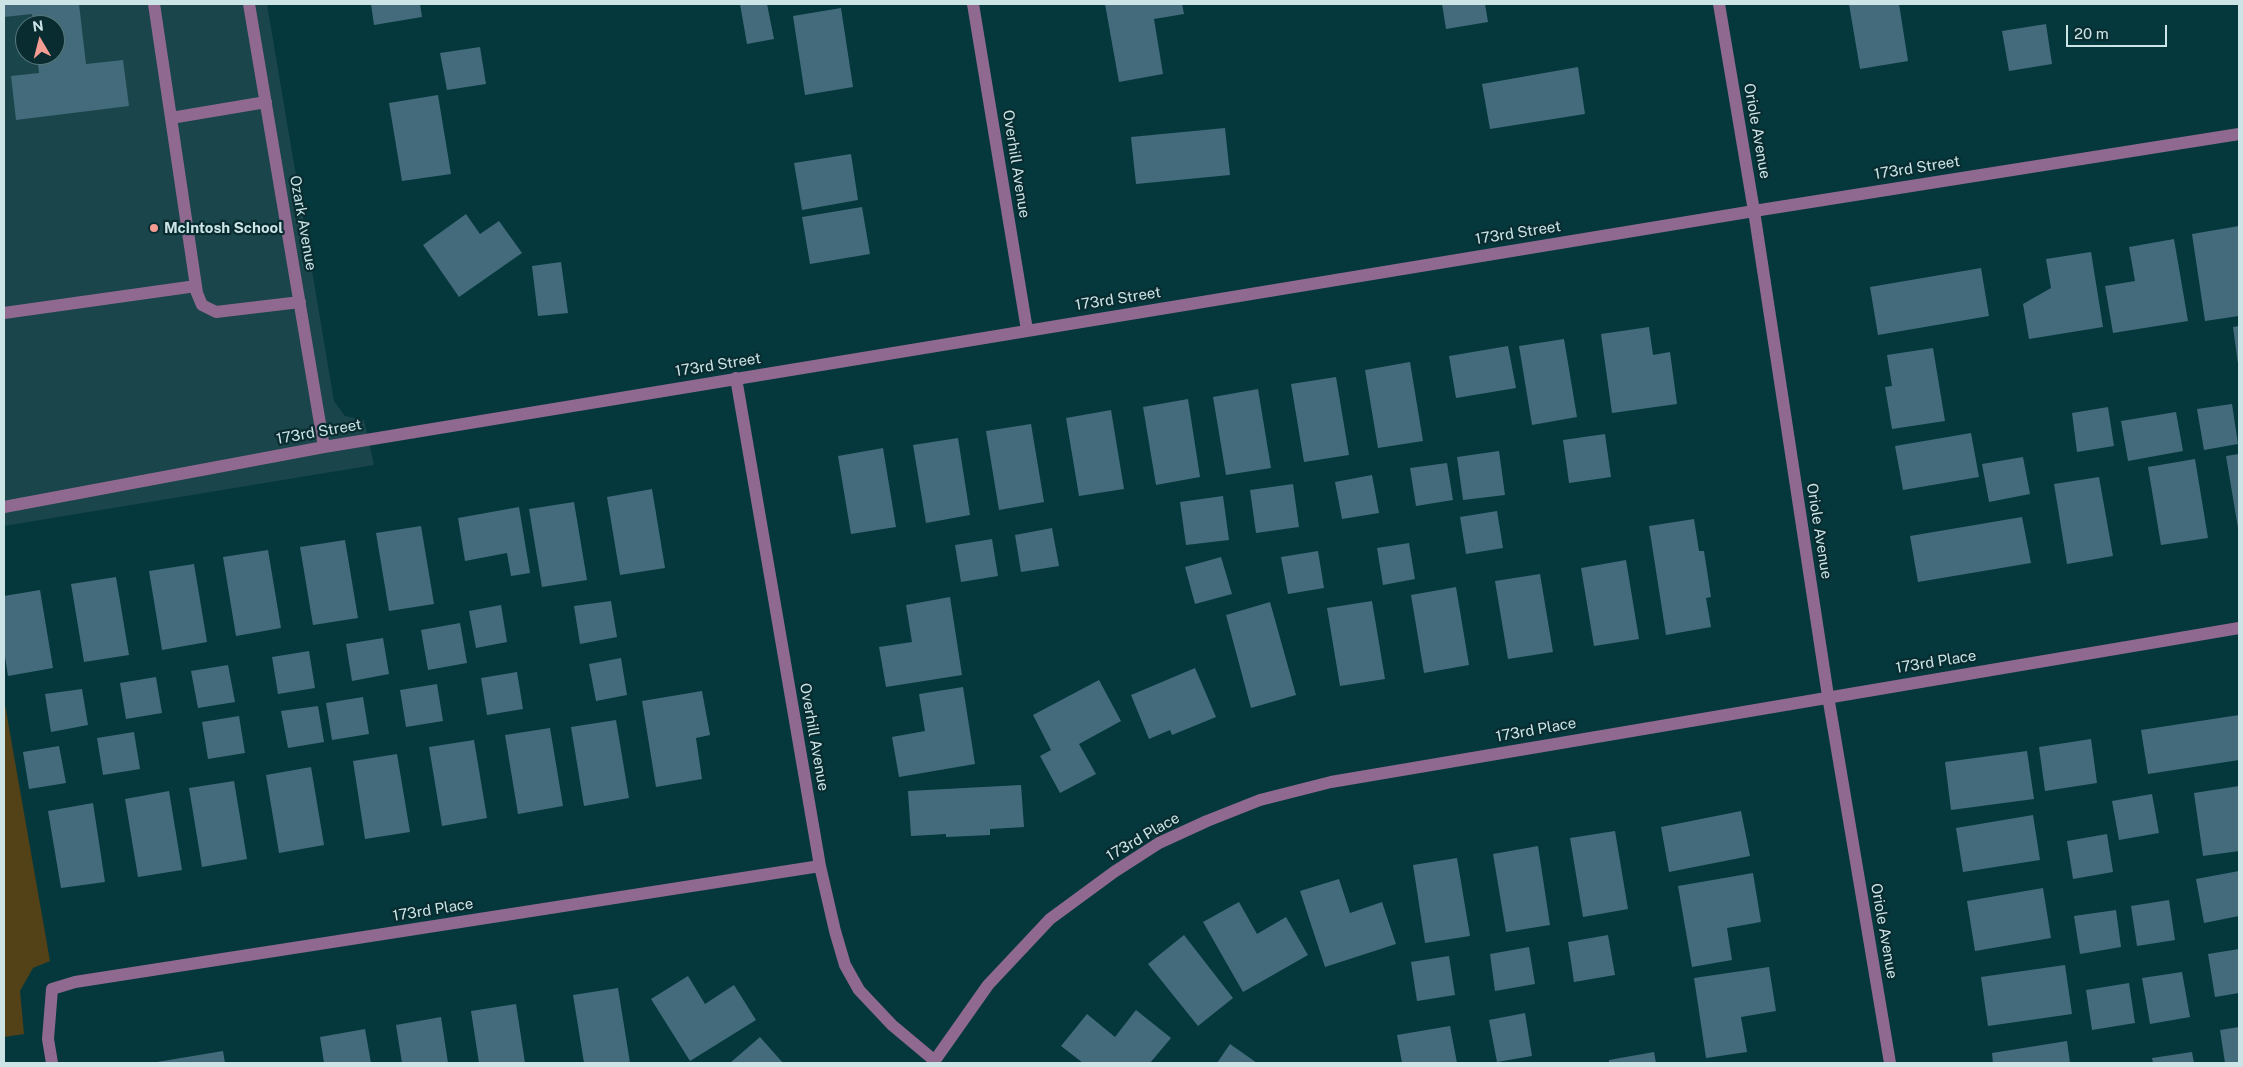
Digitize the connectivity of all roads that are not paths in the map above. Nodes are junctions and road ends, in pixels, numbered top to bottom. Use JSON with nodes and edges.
{"nodes":[{"id":1,"x":154,"y":4,"type":"edge"},
{"id":2,"x":249,"y":4,"type":"edge"},
{"id":3,"x":973,"y":4,"type":"edge"},
{"id":4,"x":1719,"y":4,"type":"edge"},
{"id":5,"x":266,"y":102,"type":"junction"},
{"id":6,"x":170,"y":118,"type":"junction"},
{"id":7,"x":2239,"y":134,"type":"edge"},
{"id":8,"x":1754,"y":211,"type":"junction"},
{"id":9,"x":196,"y":286,"type":"junction"},
{"id":10,"x":300,"y":302,"type":"junction"},
{"id":11,"x":4,"y":313,"type":"edge"},
{"id":12,"x":1027,"y":330,"type":"junction"},
{"id":13,"x":736,"y":378,"type":"junction"},
{"id":14,"x":324,"y":447,"type":"junction"},
{"id":15,"x":4,"y":507,"type":"edge"},
{"id":16,"x":2239,"y":628,"type":"edge"},
{"id":17,"x":1828,"y":696,"type":"junction"},
{"id":18,"x":820,"y":866,"type":"junction"},
{"id":19,"x":934,"y":1062,"type":"edge"},
{"id":20,"x":52,"y":1063,"type":"edge"},
{"id":21,"x":1890,"y":1063,"type":"edge"}],
"edges":[{"from":1,"to":6,"type":"street"},
{"from":2,"to":5,"type":"street","name":"Ozark Avenue"},
{"from":3,"to":12,"type":"street","name":"Overhill Avenue"},
{"from":4,"to":8,"type":"street","name":"Oriole Avenue"},
{"from":5,"to":6,"type":"street"},
{"from":5,"to":10,"type":"street","name":"Ozark Avenue"},
{"from":6,"to":9,"type":"street"},
{"from":7,"to":8,"type":"street","name":"173rd Street"},
{"from":8,"to":12,"type":"street","name":"173rd Street"},
{"from":8,"to":17,"type":"street","name":"Oriole Avenue"},
{"from":9,"to":10,"type":"street"},
{"from":9,"to":11,"type":"street"},
{"from":10,"to":14,"type":"street","name":"Ozark Avenue"},
{"from":12,"to":13,"type":"street","name":"173rd Street"},
{"from":13,"to":14,"type":"street","name":"173rd Street"},
{"from":13,"to":18,"type":"street","name":"Overhill Avenue"},
{"from":14,"to":15,"type":"street","name":"173rd Street"},
{"from":16,"to":17,"type":"street","name":"173rd Place"},
{"from":17,"to":19,"type":"street","name":"173rd Place"},
{"from":17,"to":21,"type":"street","name":"Oriole Avenue"},
{"from":18,"to":19,"type":"street","name":"Overhill Avenue"},
{"from":18,"to":20,"type":"street","name":"173rd Place"}]}
